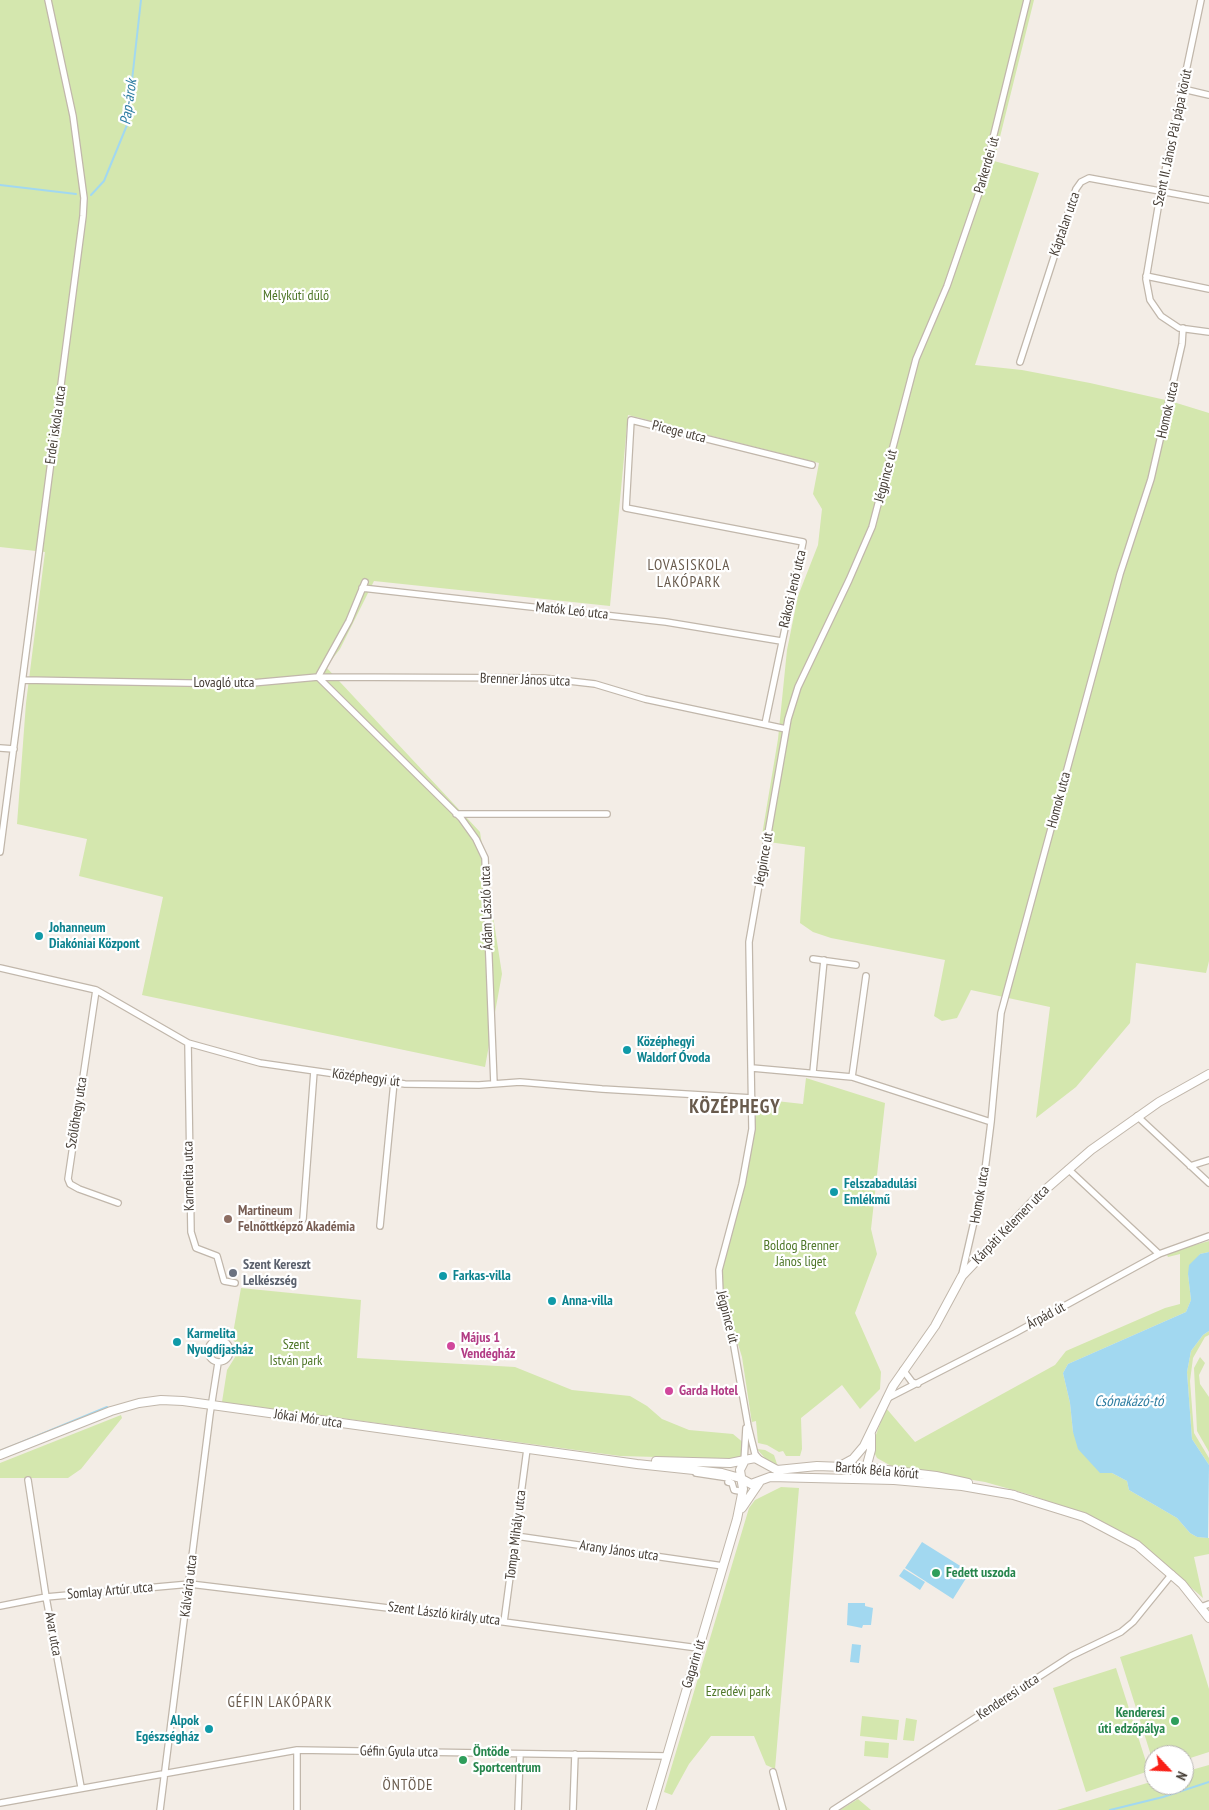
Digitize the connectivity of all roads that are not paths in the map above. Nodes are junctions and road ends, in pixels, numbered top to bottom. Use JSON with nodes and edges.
{"nodes":[{"id":1,"x":48,"y":0,"type":"edge"},
{"id":2,"x":1027,"y":0,"type":"edge"},
{"id":3,"x":1201,"y":0,"type":"edge"},
{"id":4,"x":1183,"y":89,"type":"junction"},
{"id":5,"x":1209,"y":94,"type":"edge"},
{"id":6,"x":1161,"y":190,"type":"junction"},
{"id":7,"x":1209,"y":200,"type":"edge"},
{"id":8,"x":1146,"y":276,"type":"junction"},
{"id":9,"x":1209,"y":289,"type":"edge"},
{"id":10,"x":929,"y":324,"type":"joint"},
{"id":11,"x":1183,"y":328,"type":"junction"},
{"id":12,"x":1209,"y":332,"type":"edge"},
{"id":13,"x":1020,"y":362,"type":"dead end"},
{"id":14,"x":812,"y":465,"type":"dead end"},
{"id":15,"x":626,"y":508,"type":"joint"},
{"id":16,"x":781,"y":641,"type":"junction"},
{"id":17,"x":318,"y":677,"type":"junction"},
{"id":18,"x":23,"y":680,"type":"junction"},
{"id":19,"x":765,"y":724,"type":"junction"},
{"id":20,"x":786,"y":729,"type":"junction"},
{"id":21,"x":0,"y":748,"type":"edge"},
{"id":22,"x":14,"y":749,"type":"junction"},
{"id":23,"x":456,"y":814,"type":"junction"},
{"id":24,"x":607,"y":814,"type":"dead end"},
{"id":25,"x":0,"y":852,"type":"edge"},
{"id":26,"x":813,"y":958,"type":"dead end"},
{"id":27,"x":824,"y":960,"type":"junction"},
{"id":28,"x":856,"y":965,"type":"dead end"},
{"id":29,"x":0,"y":968,"type":"edge"},
{"id":30,"x":866,"y":976,"type":"dead end"},
{"id":31,"x":96,"y":990,"type":"junction"},
{"id":32,"x":188,"y":1043,"type":"junction"},
{"id":33,"x":755,"y":1068,"type":"junction"},
{"id":34,"x":314,"y":1071,"type":"junction"},
{"id":35,"x":813,"y":1072,"type":"junction"},
{"id":36,"x":1209,"y":1074,"type":"edge"},
{"id":37,"x":852,"y":1077,"type":"junction"},
{"id":38,"x":394,"y":1082,"type":"junction"},
{"id":39,"x":494,"y":1084,"type":"junction"},
{"id":40,"x":752,"y":1098,"type":"junction"},
{"id":41,"x":1137,"y":1116,"type":"junction"},
{"id":42,"x":991,"y":1122,"type":"junction"},
{"id":43,"x":1209,"y":1160,"type":"edge"},
{"id":44,"x":1190,"y":1166,"type":"junction"},
{"id":45,"x":1068,"y":1169,"type":"junction"},
{"id":46,"x":1209,"y":1183,"type":"edge"},
{"id":47,"x":118,"y":1203,"type":"dead end"},
{"id":48,"x":303,"y":1220,"type":"dead end"},
{"id":49,"x":380,"y":1226,"type":"dead end"},
{"id":50,"x":1209,"y":1236,"type":"edge"},
{"id":51,"x":1159,"y":1254,"type":"junction"},
{"id":52,"x":962,"y":1276,"type":"junction"},
{"id":53,"x":234,"y":1283,"type":"dead end"},
{"id":54,"x":218,"y":1363,"type":"dead end"},
{"id":55,"x":903,"y":1370,"type":"junction"},
{"id":56,"x":918,"y":1384,"type":"junction"},
{"id":57,"x":884,"y":1400,"type":"junction"},
{"id":58,"x":211,"y":1405,"type":"junction"},
{"id":59,"x":746,"y":1413,"type":"junction"},
{"id":60,"x":872,"y":1431,"type":"junction"},
{"id":61,"x":527,"y":1449,"type":"junction"},
{"id":62,"x":871,"y":1450,"type":"junction"},
{"id":63,"x":0,"y":1455,"type":"edge"},
{"id":64,"x":624,"y":1461,"type":"junction"},
{"id":65,"x":762,"y":1461,"type":"junction"},
{"id":66,"x":744,"y":1462,"type":"junction"},
{"id":67,"x":836,"y":1467,"type":"junction"},
{"id":68,"x":680,"y":1468,"type":"junction"},
{"id":69,"x":866,"y":1468,"type":"junction"},
{"id":70,"x":892,"y":1471,"type":"junction"},
{"id":71,"x":743,"y":1479,"type":"junction"},
{"id":72,"x":864,"y":1479,"type":"junction"},
{"id":73,"x":28,"y":1480,"type":"dead end"},
{"id":74,"x":761,"y":1481,"type":"junction"},
{"id":75,"x":739,"y":1491,"type":"dead end"},
{"id":76,"x":1014,"y":1495,"type":"junction"},
{"id":77,"x":737,"y":1519,"type":"junction"},
{"id":78,"x":516,"y":1536,"type":"junction"},
{"id":79,"x":723,"y":1566,"type":"junction"},
{"id":80,"x":1172,"y":1574,"type":"junction"},
{"id":81,"x":190,"y":1584,"type":"junction"},
{"id":82,"x":46,"y":1597,"type":"junction"},
{"id":83,"x":1205,"y":1605,"type":"edge"},
{"id":84,"x":0,"y":1606,"type":"edge"},
{"id":85,"x":1209,"y":1618,"type":"edge"},
{"id":86,"x":504,"y":1622,"type":"junction"},
{"id":87,"x":698,"y":1648,"type":"junction"},
{"id":88,"x":296,"y":1750,"type":"junction"},
{"id":89,"x":520,"y":1754,"type":"junction"},
{"id":90,"x":575,"y":1754,"type":"junction"},
{"id":91,"x":667,"y":1756,"type":"junction"},
{"id":92,"x":773,"y":1772,"type":"dead end"},
{"id":93,"x":164,"y":1774,"type":"junction"},
{"id":94,"x":81,"y":1787,"type":"junction"},
{"id":95,"x":0,"y":1802,"type":"edge"},
{"id":96,"x":160,"y":1810,"type":"edge"},
{"id":97,"x":297,"y":1810,"type":"edge"},
{"id":98,"x":518,"y":1810,"type":"edge"},
{"id":99,"x":573,"y":1810,"type":"edge"},
{"id":100,"x":650,"y":1810,"type":"edge"},
{"id":101,"x":783,"y":1810,"type":"edge"},
{"id":102,"x":833,"y":1810,"type":"edge"}],
"edges":[{"from":1,"to":18,"type":"street","name":"Erdei iskola utca"},
{"from":2,"to":10,"type":"street","name":"Parkerdei út"},
{"from":3,"to":4,"type":"street","name":"Szent II. János Pál pápa körút"},
{"from":4,"to":5,"type":"street"},
{"from":4,"to":6,"type":"street","name":"Szent II. János Pál pápa körút"},
{"from":6,"to":7,"type":"street","name":"Káptalan utca"},
{"from":6,"to":8,"type":"street","name":"Szent II. János Pál pápa körút"},
{"from":6,"to":13,"type":"street","name":"Káptalan utca"},
{"from":8,"to":9,"type":"street"},
{"from":8,"to":11,"type":"street","name":"Szent II. János Pál pápa körút"},
{"from":10,"to":20,"type":"street","name":"Jégpince út"},
{"from":11,"to":12,"type":"street","name":"Szent II. János Pál pápa körút"},
{"from":11,"to":42,"type":"street","name":"Homok utca"},
{"from":14,"to":15,"type":"street","name":"Picege utca"},
{"from":15,"to":16,"type":"street","name":"Rákosi Jenő utca"},
{"from":16,"to":17,"type":"street","name":"Matók Leó utca"},
{"from":16,"to":19,"type":"street","name":"Rákosi Jenő utca"},
{"from":17,"to":18,"type":"street","name":"Lovagló utca"},
{"from":17,"to":19,"type":"street","name":"Brenner János utca"},
{"from":17,"to":23,"type":"street","name":"Ádám László utca"},
{"from":18,"to":22,"type":"street","name":"Erdei iskola utca"},
{"from":19,"to":20,"type":"street","name":"Brenner János utca"},
{"from":20,"to":33,"type":"street","name":"Jégpince út"},
{"from":21,"to":22,"type":"street"},
{"from":22,"to":25,"type":"street","name":"Erdei iskola utca"},
{"from":23,"to":24,"type":"street"},
{"from":23,"to":39,"type":"street","name":"Ádám László utca"},
{"from":26,"to":27,"type":"street"},
{"from":27,"to":28,"type":"street"},
{"from":27,"to":35,"type":"street"},
{"from":29,"to":31,"type":"street","name":"Középhegyi út"},
{"from":30,"to":37,"type":"street"},
{"from":31,"to":32,"type":"street","name":"Középhegyi út"},
{"from":31,"to":47,"type":"street","name":"Szőlőhegy utca"},
{"from":32,"to":34,"type":"street","name":"Középhegyi út"},
{"from":32,"to":53,"type":"street","name":"Karmelita utca"},
{"from":33,"to":35,"type":"street"},
{"from":33,"to":40,"type":"street","name":"Jégpince út"},
{"from":34,"to":38,"type":"street","name":"Középhegyi út"},
{"from":34,"to":48,"type":"street"},
{"from":35,"to":37,"type":"street"},
{"from":36,"to":41,"type":"street","name":"Kárpáti Kelemen utca"},
{"from":37,"to":42,"type":"street"},
{"from":38,"to":39,"type":"street","name":"Középhegyi út"},
{"from":38,"to":49,"type":"street"},
{"from":39,"to":40,"type":"street","name":"Középhegyi út"},
{"from":40,"to":59,"type":"street","name":"Jégpince út"},
{"from":41,"to":44,"type":"street"},
{"from":41,"to":45,"type":"street","name":"Kárpáti Kelemen utca"},
{"from":42,"to":52,"type":"street","name":"Homok utca"},
{"from":43,"to":44,"type":"street"},
{"from":44,"to":46,"type":"street"},
{"from":45,"to":51,"type":"street"},
{"from":45,"to":52,"type":"street","name":"Kárpáti Kelemen utca"},
{"from":50,"to":51,"type":"street","name":"Árpád út"},
{"from":51,"to":56,"type":"street","name":"Árpád út"},
{"from":52,"to":55,"type":"street","name":"Kárpáti Kelemen utca"},
{"from":54,"to":58,"type":"street","name":"Kálvária utca"},
{"from":55,"to":56,"type":"street"},
{"from":55,"to":57,"type":"street","name":"Kárpáti Kelemen utca"},
{"from":56,"to":57,"type":"street","name":"Árpád út"},
{"from":57,"to":60,"type":"street","name":"Kárpáti Kelemen utca"},
{"from":58,"to":61,"type":"street","name":"Jókai Mór utca"},
{"from":58,"to":63,"type":"street","name":"Jókai Mór utca"},
{"from":58,"to":81,"type":"street","name":"Kálvária utca"},
{"from":59,"to":65,"type":"street","name":"Jégpince út"},
{"from":59,"to":66,"type":"street","name":"Jégpince út"},
{"from":60,"to":62,"type":"street","name":"Kárpáti Kelemen utca"},
{"from":60,"to":67,"type":"street","name":"Kárpáti Kelemen utca"},
{"from":61,"to":64,"type":"street","name":"Jókai Mór utca"},
{"from":61,"to":78,"type":"street","name":"Tompa Mihály utca"},
{"from":62,"to":69,"type":"street","name":"Kárpáti Kelemen utca"},
{"from":62,"to":70,"type":"street"},
{"from":64,"to":66,"type":"street","name":"Jókai Mór utca"},
{"from":64,"to":68,"type":"street","name":"Jókai Mór utca"},
{"from":65,"to":66,"type":"street","name":"Bartók Béla körút"},
{"from":65,"to":67,"type":"street","name":"Bartók Béla körút"},
{"from":65,"to":74,"type":"street"},
{"from":66,"to":71,"type":"street","name":"Gagarin út"},
{"from":67,"to":69,"type":"street","name":"Bartók Béla körút"},
{"from":68,"to":71,"type":"street","name":"Jókai Mór utca"},
{"from":68,"to":75,"type":"street"},
{"from":69,"to":70,"type":"street","name":"Bartók Béla körút"},
{"from":69,"to":72,"type":"street","name":"Kárpáti Kelemen utca"},
{"from":70,"to":76,"type":"street","name":"Bartók Béla körút"},
{"from":71,"to":74,"type":"street","name":"Bartók Béla körút"},
{"from":71,"to":77,"type":"street","name":"Gagarin út"},
{"from":72,"to":74,"type":"street","name":"Bartók Béla körút"},
{"from":72,"to":76,"type":"street","name":"Bartók Béla körút"},
{"from":73,"to":82,"type":"street","name":"Avar utca"},
{"from":74,"to":77,"type":"street","name":"Gagarin út"},
{"from":76,"to":80,"type":"street","name":"Bartók Béla körút"},
{"from":77,"to":79,"type":"street","name":"Gagarin út"},
{"from":78,"to":79,"type":"street","name":"Arany János utca"},
{"from":78,"to":86,"type":"street","name":"Tompa Mihály utca"},
{"from":79,"to":87,"type":"street","name":"Gagarin út"},
{"from":80,"to":83,"type":"street","name":"Bartók Béla körút"},
{"from":80,"to":102,"type":"street","name":"Kenderesi utca"},
{"from":81,"to":82,"type":"street","name":"Somlay Artúr utca"},
{"from":81,"to":86,"type":"street","name":"Szent László király utca"},
{"from":81,"to":93,"type":"street","name":"Kálvária utca"},
{"from":82,"to":84,"type":"street","name":"Somlay Artúr utca"},
{"from":82,"to":94,"type":"street","name":"Avar utca"},
{"from":83,"to":85,"type":"street","name":"Bartók Béla körút"},
{"from":86,"to":87,"type":"street","name":"Szent László király utca"},
{"from":87,"to":91,"type":"street","name":"Gagarin út"},
{"from":88,"to":89,"type":"street","name":"Géfin Gyula utca"},
{"from":88,"to":93,"type":"street","name":"Géfin Gyula utca"},
{"from":88,"to":97,"type":"street"},
{"from":89,"to":90,"type":"street","name":"Géfin Gyula utca"},
{"from":89,"to":98,"type":"street"},
{"from":90,"to":91,"type":"street","name":"Géfin Gyula utca"},
{"from":90,"to":99,"type":"street"},
{"from":91,"to":100,"type":"street","name":"Gagarin út"},
{"from":92,"to":101,"type":"street"},
{"from":93,"to":94,"type":"street","name":"Géfin Gyula utca"},
{"from":93,"to":96,"type":"street","name":"Kálvária utca"},
{"from":94,"to":95,"type":"street","name":"Géfin Gyula utca"}]}
